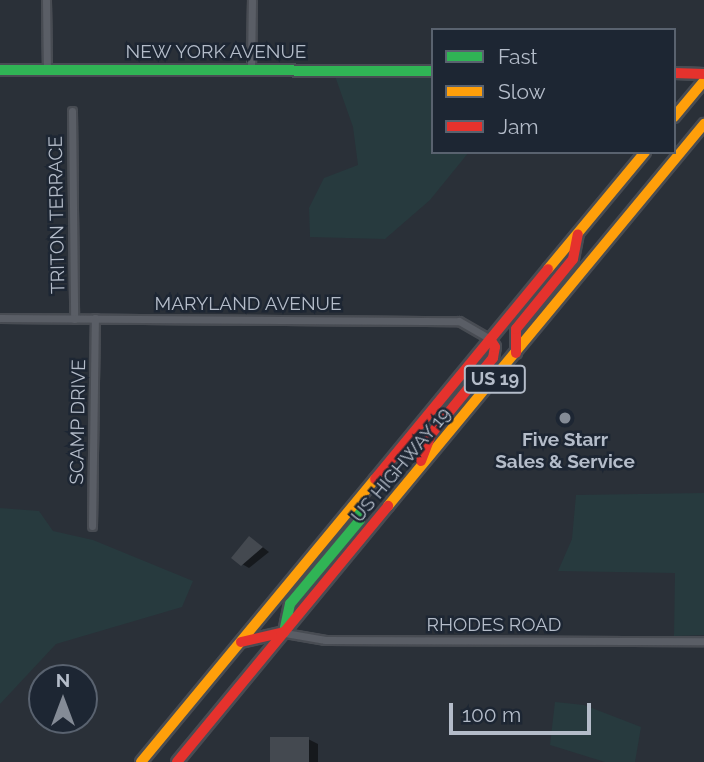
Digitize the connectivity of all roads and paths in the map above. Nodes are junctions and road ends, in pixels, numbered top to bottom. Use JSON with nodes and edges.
{"nodes":[{"id":1,"x":46,"y":0,"type":"edge"},
{"id":2,"x":252,"y":0,"type":"edge"},
{"id":3,"x":251,"y":69,"type":"junction"},
{"id":4,"x":0,"y":70,"type":"edge"},
{"id":5,"x":47,"y":70,"type":"junction"},
{"id":6,"x":431,"y":71,"type":"edge"},
{"id":7,"x":676,"y":74,"type":"edge"},
{"id":8,"x":704,"y":74,"type":"edge"},
{"id":9,"x":704,"y":81,"type":"edge"},
{"id":10,"x":72,"y":111,"type":"dead end"},
{"id":11,"x":676,"y":115,"type":"edge"},
{"id":12,"x":704,"y":124,"type":"edge"},
{"id":13,"x":643,"y":154,"type":"edge"},
{"id":14,"x":579,"y":232,"type":"junction"},
{"id":15,"x":0,"y":318,"type":"edge"},
{"id":16,"x":95,"y":318,"type":"junction"},
{"id":17,"x":74,"y":319,"type":"junction"},
{"id":18,"x":490,"y":339,"type":"junction"},
{"id":19,"x":516,"y":353,"type":"junction"},
{"id":20,"x":417,"y":472,"type":"junction"},
{"id":21,"x":360,"y":498,"type":"junction"},
{"id":22,"x":92,"y":526,"type":"dead end"},
{"id":23,"x":284,"y":632,"type":"junction"},
{"id":24,"x":704,"y":641,"type":"edge"},
{"id":25,"x":241,"y":642,"type":"junction"},
{"id":26,"x":141,"y":762,"type":"edge"},
{"id":27,"x":177,"y":762,"type":"edge"}],
"edges":[{"from":1,"to":5,"type":"street"},
{"from":2,"to":3,"type":"street"},
{"from":3,"to":5,"type":"main road","name":"NEW YORK AVENUE"},
{"from":3,"to":6,"type":"main road","name":"NEW YORK AVENUE"},
{"from":4,"to":5,"type":"main road","name":"NEW YORK AVENUE"},
{"from":7,"to":8,"type":"main road"},
{"from":9,"to":11,"type":"main road"},
{"from":10,"to":17,"type":"street","name":"TRITON TERRACE"},
{"from":12,"to":19,"type":"main road","name":"US HIGHWAY 19","number":"US 19"},
{"from":13,"to":14,"type":"main road","name":"US HIGHWAY 19","number":"US 19"},
{"from":14,"to":18,"type":"main road","name":"US HIGHWAY 19","number":"US 19"},
{"from":14,"to":19,"type":"main road"},
{"from":15,"to":17,"type":"street","name":"MARYLAND AVENUE"},
{"from":16,"to":17,"type":"street","name":"MARYLAND AVENUE"},
{"from":16,"to":18,"type":"street","name":"MARYLAND AVENUE"},
{"from":16,"to":22,"type":"street","name":"SCAMP DRIVE"},
{"from":18,"to":20,"type":"main road"},
{"from":18,"to":21,"type":"main road","name":"US HIGHWAY 19","number":"US 19"},
{"from":19,"to":20,"type":"main road","name":"US HIGHWAY 19","number":"US 19"},
{"from":20,"to":23,"type":"main road","name":"US HIGHWAY 19","number":"US 19"},
{"from":21,"to":23,"type":"main road"},
{"from":21,"to":25,"type":"main road","name":"US HIGHWAY 19","number":"US 19"},
{"from":23,"to":24,"type":"street","name":"RHODES ROAD"},
{"from":23,"to":25,"type":"main road"},
{"from":23,"to":27,"type":"main road","name":"US HIGHWAY 19","number":"US 19"},
{"from":25,"to":26,"type":"main road","name":"US HIGHWAY 19","number":"US 19"}]}
